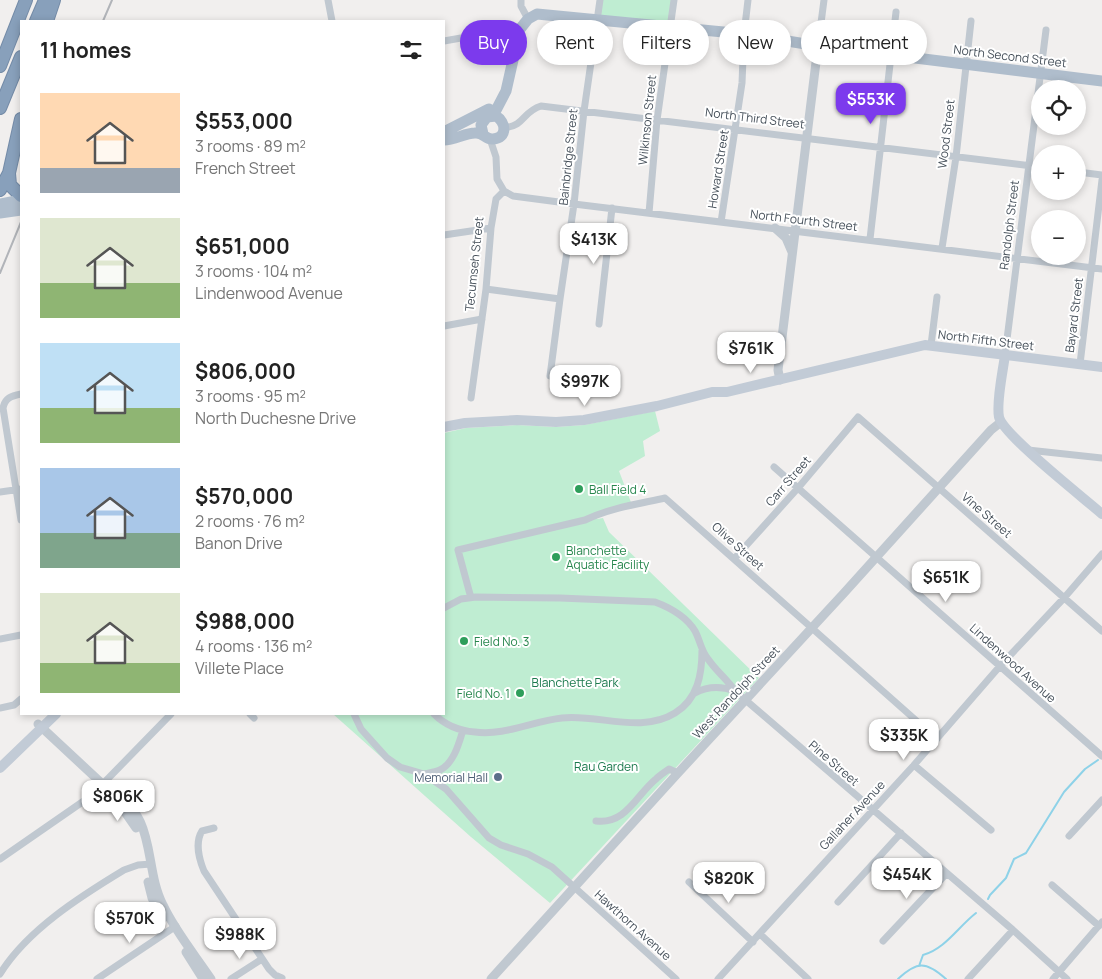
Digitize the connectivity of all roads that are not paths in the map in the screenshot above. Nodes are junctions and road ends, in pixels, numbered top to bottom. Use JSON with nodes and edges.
{"nodes":[{"id":1,"x":26,"y":0,"type":"edge"},
{"id":2,"x":45,"y":0,"type":"edge"},
{"id":3,"x":54,"y":0,"type":"edge"},
{"id":4,"x":328,"y":0,"type":"edge"},
{"id":5,"x":521,"y":0,"type":"edge"},
{"id":6,"x":600,"y":0,"type":"edge"},
{"id":7,"x":674,"y":0,"type":"edge"},
{"id":8,"x":748,"y":0,"type":"edge"},
{"id":9,"x":824,"y":0,"type":"edge"},
{"id":10,"x":896,"y":12,"type":"dead end"},
{"id":11,"x":36,"y":20,"type":"edge"},
{"id":12,"x":47,"y":20,"type":"edge"},
{"id":13,"x":332,"y":20,"type":"edge"},
{"id":14,"x":528,"y":20,"type":"joint"},
{"id":15,"x":597,"y":20,"type":"joint"},
{"id":16,"x":671,"y":20,"type":"edge"},
{"id":17,"x":746,"y":20,"type":"edge"},
{"id":18,"x":821,"y":20,"type":"edge"},
{"id":19,"x":895,"y":20,"type":"edge"},
{"id":20,"x":971,"y":21,"type":"dead end"},
{"id":21,"x":1046,"y":30,"type":"dead end"},
{"id":22,"x":460,"y":38,"type":"edge"},
{"id":23,"x":445,"y":41,"type":"edge"},
{"id":24,"x":20,"y":59,"type":"edge"},
{"id":25,"x":927,"y":59,"type":"edge"},
{"id":26,"x":966,"y":64,"type":"junction"},
{"id":27,"x":513,"y":65,"type":"edge"},
{"id":28,"x":591,"y":65,"type":"edge"},
{"id":29,"x":665,"y":65,"type":"edge"},
{"id":30,"x":743,"y":65,"type":"edge"},
{"id":31,"x":816,"y":65,"type":"edge"},
{"id":32,"x":890,"y":65,"type":"edge"},
{"id":33,"x":0,"y":66,"type":"edge"},
{"id":34,"x":1040,"y":73,"type":"junction"},
{"id":35,"x":1102,"y":81,"type":"edge"},
{"id":36,"x":0,"y":108,"type":"edge"},
{"id":37,"x":584,"y":111,"type":"junction"},
{"id":38,"x":497,"y":119,"type":"junction"},
{"id":39,"x":657,"y":120,"type":"junction"},
{"id":40,"x":20,"y":124,"type":"edge"},
{"id":41,"x":736,"y":130,"type":"junction"},
{"id":42,"x":445,"y":132,"type":"edge"},
{"id":43,"x":485,"y":132,"type":"junction"},
{"id":44,"x":445,"y":139,"type":"edge"},
{"id":45,"x":806,"y":139,"type":"junction"},
{"id":46,"x":879,"y":147,"type":"junction"},
{"id":47,"x":956,"y":157,"type":"junction"},
{"id":48,"x":1029,"y":166,"type":"junction"},
{"id":49,"x":9,"y":173,"type":"junction"},
{"id":50,"x":1086,"y":173,"type":"edge"},
{"id":51,"x":1102,"y":175,"type":"edge"},
{"id":52,"x":1102,"y":180,"type":"edge"},
{"id":53,"x":0,"y":190,"type":"edge"},
{"id":54,"x":504,"y":192,"type":"junction"},
{"id":55,"x":20,"y":195,"type":"edge"},
{"id":56,"x":20,"y":200,"type":"edge"},
{"id":57,"x":0,"y":204,"type":"edge"},
{"id":58,"x":574,"y":204,"type":"junction"},
{"id":59,"x":612,"y":208,"type":"junction"},
{"id":60,"x":20,"y":210,"type":"edge"},
{"id":61,"x":0,"y":213,"type":"edge"},
{"id":62,"x":649,"y":213,"type":"junction"},
{"id":63,"x":722,"y":222,"type":"junction"},
{"id":64,"x":491,"y":228,"type":"junction"},
{"id":65,"x":775,"y":228,"type":"junction"},
{"id":66,"x":794,"y":231,"type":"junction"},
{"id":67,"x":445,"y":235,"type":"edge"},
{"id":68,"x":870,"y":239,"type":"junction"},
{"id":69,"x":942,"y":248,"type":"junction"},
{"id":70,"x":792,"y":254,"type":"junction"},
{"id":71,"x":1018,"y":259,"type":"junction"},
{"id":72,"x":1092,"y":268,"type":"junction"},
{"id":73,"x":1102,"y":269,"type":"edge"},
{"id":74,"x":486,"y":289,"type":"junction"},
{"id":75,"x":937,"y":297,"type":"dead end"},
{"id":76,"x":560,"y":298,"type":"junction"},
{"id":77,"x":482,"y":319,"type":"junction"},
{"id":78,"x":599,"y":324,"type":"dead end"},
{"id":79,"x":445,"y":326,"type":"edge"},
{"id":80,"x":931,"y":345,"type":"junction"},
{"id":81,"x":1005,"y":355,"type":"junction"},
{"id":82,"x":1080,"y":364,"type":"junction"},
{"id":83,"x":1102,"y":367,"type":"edge"},
{"id":84,"x":550,"y":376,"type":"dead end"},
{"id":85,"x":780,"y":380,"type":"junction"},
{"id":86,"x":20,"y":394,"type":"edge"},
{"id":87,"x":471,"y":398,"type":"dead end"},
{"id":88,"x":858,"y":417,"type":"joint"},
{"id":89,"x":591,"y":421,"type":"junction"},
{"id":90,"x":1001,"y":422,"type":"junction"},
{"id":91,"x":445,"y":427,"type":"edge"},
{"id":92,"x":445,"y":432,"type":"edge"},
{"id":93,"x":1028,"y":450,"type":"junction"},
{"id":94,"x":1102,"y":458,"type":"edge"},
{"id":95,"x":774,"y":467,"type":"dead end"},
{"id":96,"x":798,"y":488,"type":"junction"},
{"id":97,"x":939,"y":488,"type":"junction"},
{"id":98,"x":18,"y":489,"type":"edge"},
{"id":99,"x":0,"y":492,"type":"edge"},
{"id":100,"x":20,"y":510,"type":"edge"},
{"id":101,"x":1102,"y":514,"type":"edge"},
{"id":102,"x":1102,"y":554,"type":"edge"},
{"id":103,"x":876,"y":556,"type":"junction"},
{"id":104,"x":734,"y":559,"type":"junction"},
{"id":105,"x":471,"y":598,"type":"junction"},
{"id":106,"x":1064,"y":598,"type":"junction"},
{"id":107,"x":445,"y":607,"type":"edge"},
{"id":108,"x":811,"y":629,"type":"junction"},
{"id":109,"x":1102,"y":631,"type":"edge"},
{"id":110,"x":20,"y":635,"type":"edge"},
{"id":111,"x":0,"y":639,"type":"edge"},
{"id":112,"x":702,"y":649,"type":"junction"},
{"id":113,"x":1000,"y":666,"type":"junction"},
{"id":114,"x":735,"y":691,"type":"junction"},
{"id":115,"x":695,"y":693,"type":"junction"},
{"id":116,"x":20,"y":700,"type":"edge"},
{"id":117,"x":745,"y":701,"type":"junction"},
{"id":118,"x":0,"y":708,"type":"edge"},
{"id":119,"x":46,"y":715,"type":"edge"},
{"id":120,"x":55,"y":715,"type":"edge"},
{"id":121,"x":170,"y":715,"type":"edge"},
{"id":122,"x":354,"y":715,"type":"edge"},
{"id":123,"x":435,"y":715,"type":"edge"},
{"id":124,"x":40,"y":726,"type":"junction"},
{"id":125,"x":463,"y":730,"type":"junction"},
{"id":126,"x":937,"y":739,"type":"junction"},
{"id":127,"x":1102,"y":756,"type":"edge"},
{"id":128,"x":0,"y":761,"type":"edge"},
{"id":129,"x":914,"y":765,"type":"junction"},
{"id":130,"x":0,"y":768,"type":"edge"},
{"id":131,"x":678,"y":773,"type":"junction"},
{"id":132,"x":424,"y":774,"type":"junction"},
{"id":133,"x":103,"y":784,"type":"junction"},
{"id":134,"x":1102,"y":800,"type":"edge"},
{"id":135,"x":872,"y":810,"type":"junction"},
{"id":136,"x":596,"y":821,"type":"dead end"},
{"id":137,"x":214,"y":828,"type":"dead end"},
{"id":138,"x":991,"y":830,"type":"dead end"},
{"id":139,"x":901,"y":833,"type":"junction"},
{"id":140,"x":1069,"y":836,"type":"dead end"},
{"id":141,"x":0,"y":859,"type":"edge"},
{"id":142,"x":149,"y":864,"type":"junction"},
{"id":143,"x":946,"y":874,"type":"junction"},
{"id":144,"x":689,"y":882,"type":"dead end"},
{"id":145,"x":1052,"y":885,"type":"dead end"},
{"id":146,"x":575,"y":888,"type":"junction"},
{"id":147,"x":838,"y":902,"type":"dead end"},
{"id":148,"x":1100,"y":924,"type":"edge"},
{"id":149,"x":173,"y":928,"type":"junction"},
{"id":150,"x":1013,"y":930,"type":"junction"},
{"id":151,"x":760,"y":934,"type":"junction"},
{"id":152,"x":883,"y":941,"type":"dead end"},
{"id":153,"x":753,"y":942,"type":"junction"},
{"id":154,"x":262,"y":959,"type":"junction"},
{"id":155,"x":1060,"y":971,"type":"junction"},
{"id":156,"x":0,"y":974,"type":"edge"},
{"id":157,"x":282,"y":978,"type":"edge"},
{"id":158,"x":97,"y":979,"type":"edge"},
{"id":159,"x":204,"y":979,"type":"edge"},
{"id":160,"x":211,"y":979,"type":"edge"},
{"id":161,"x":231,"y":979,"type":"edge"},
{"id":162,"x":491,"y":979,"type":"edge"},
{"id":163,"x":676,"y":979,"type":"edge"},
{"id":164,"x":718,"y":979,"type":"edge"},
{"id":165,"x":808,"y":979,"type":"edge"},
{"id":166,"x":968,"y":979,"type":"edge"},
{"id":167,"x":1052,"y":979,"type":"edge"},
{"id":168,"x":1067,"y":979,"type":"edge"}],
"edges":[{"from":1,"to":33,"type":"highway"},
{"from":2,"to":11,"type":"highway"},
{"from":3,"to":12,"type":"highway"},
{"from":4,"to":13,"type":"street"},
{"from":5,"to":14,"type":"street"},
{"from":6,"to":15,"type":"street","name":"Bainbridge Street"},
{"from":7,"to":16,"type":"street","name":"Wilkinson Street"},
{"from":8,"to":17,"type":"street","name":"Howard Street"},
{"from":9,"to":18,"type":"street"},
{"from":10,"to":19,"type":"street"},
{"from":14,"to":15,"type":"main road","name":"North Second Street"},
{"from":20,"to":26,"type":"street","name":"Wood Street"},
{"from":21,"to":34,"type":"street","name":"Randolph Street"},
{"from":22,"to":23,"type":"street"},
{"from":24,"to":36,"type":"highway"},
{"from":25,"to":26,"type":"main road","name":"North Second Street"},
{"from":26,"to":34,"type":"main road","name":"North Second Street"},
{"from":26,"to":47,"type":"street","name":"Wood Street"},
{"from":27,"to":38,"type":"main road"},
{"from":28,"to":37,"type":"street","name":"Bainbridge Street"},
{"from":29,"to":39,"type":"street","name":"Wilkinson Street"},
{"from":30,"to":41,"type":"street","name":"Howard Street"},
{"from":31,"to":45,"type":"street"},
{"from":32,"to":46,"type":"street"},
{"from":34,"to":35,"type":"main road","name":"North Second Street"},
{"from":34,"to":48,"type":"street","name":"Randolph Street"},
{"from":37,"to":38,"type":"street","name":"North Third Street"},
{"from":37,"to":39,"type":"street","name":"North Third Street"},
{"from":37,"to":58,"type":"street","name":"Bainbridge Street"},
{"from":38,"to":42,"type":"main road","name":"North Third Street"},
{"from":38,"to":43,"type":"main road","name":"North Third Street"},
{"from":38,"to":43,"type":"main road","name":"North Third Street"},
{"from":39,"to":41,"type":"street","name":"North Third Street"},
{"from":39,"to":62,"type":"street","name":"Wilkinson Street"},
{"from":40,"to":49,"type":"highway"},
{"from":41,"to":45,"type":"street","name":"North Third Street"},
{"from":41,"to":63,"type":"street","name":"Howard Street"},
{"from":43,"to":44,"type":"main road","name":"North Third Street"},
{"from":43,"to":54,"type":"street"},
{"from":45,"to":46,"type":"street","name":"North Third Street"},
{"from":45,"to":66,"type":"street"},
{"from":46,"to":47,"type":"street","name":"North Third Street"},
{"from":46,"to":68,"type":"street"},
{"from":47,"to":48,"type":"street","name":"North Third Street"},
{"from":47,"to":69,"type":"street","name":"Wood Street"},
{"from":48,"to":71,"type":"street","name":"Randolph Street"},
{"from":49,"to":53,"type":"highway"},
{"from":49,"to":55,"type":"highway"},
{"from":50,"to":51,"type":"street"},
{"from":52,"to":72,"type":"street","name":"Bayard Street"},
{"from":54,"to":58,"type":"street","name":"North Fourth Street"},
{"from":54,"to":64,"type":"street","name":"Tecumseh Street"},
{"from":56,"to":57,"type":"main road"},
{"from":58,"to":59,"type":"street","name":"North Fourth Street"},
{"from":58,"to":76,"type":"street","name":"Bainbridge Street"},
{"from":59,"to":62,"type":"street","name":"North Fourth Street"},
{"from":59,"to":78,"type":"street"},
{"from":60,"to":61,"type":"main road"},
{"from":62,"to":63,"type":"street","name":"North Fourth Street"},
{"from":63,"to":65,"type":"street","name":"North Fourth Street"},
{"from":64,"to":67,"type":"street"},
{"from":64,"to":74,"type":"street","name":"Tecumseh Street"},
{"from":65,"to":66,"type":"street","name":"North Fourth Street"},
{"from":65,"to":70,"type":"street"},
{"from":66,"to":68,"type":"street","name":"North Fourth Street"},
{"from":66,"to":70,"type":"street"},
{"from":68,"to":69,"type":"street","name":"North Fourth Street"},
{"from":69,"to":71,"type":"street","name":"North Fourth Street"},
{"from":70,"to":85,"type":"street"},
{"from":71,"to":72,"type":"street","name":"North Fourth Street"},
{"from":71,"to":81,"type":"street","name":"Randolph Street"},
{"from":72,"to":73,"type":"street","name":"North Fourth Street"},
{"from":72,"to":82,"type":"street","name":"Bayard Street"},
{"from":74,"to":76,"type":"street"},
{"from":74,"to":77,"type":"street","name":"Tecumseh Street"},
{"from":75,"to":80,"type":"street"},
{"from":76,"to":84,"type":"street","name":"Bainbridge Street"},
{"from":77,"to":79,"type":"street"},
{"from":77,"to":87,"type":"street","name":"Tecumseh Street"},
{"from":80,"to":81,"type":"main road","name":"North Fifth Street"},
{"from":80,"to":85,"type":"main road","name":"North Fifth Street"},
{"from":81,"to":82,"type":"main road","name":"North Fifth Street"},
{"from":81,"to":90,"type":"main road","name":"Randolph Street"},
{"from":82,"to":83,"type":"main road","name":"North Fifth Street"},
{"from":85,"to":89,"type":"main road","name":"North Fifth Street"},
{"from":86,"to":98,"type":"street"},
{"from":88,"to":96,"type":"street","name":"Carr Street"},
{"from":88,"to":97,"type":"street","name":"Vine Street"},
{"from":89,"to":91,"type":"main road"},
{"from":89,"to":92,"type":"main road"},
{"from":90,"to":93,"type":"main road"},
{"from":90,"to":97,"type":"street","name":"West Randolph Street"},
{"from":93,"to":94,"type":"street"},
{"from":93,"to":101,"type":"main road"},
{"from":95,"to":96,"type":"street","name":"Lindenwood Avenue"},
{"from":96,"to":103,"type":"street","name":"Lindenwood Avenue"},
{"from":96,"to":104,"type":"street","name":"Carr Street"},
{"from":97,"to":103,"type":"street","name":"West Randolph Street"},
{"from":97,"to":106,"type":"street","name":"Vine Street"},
{"from":98,"to":99,"type":"street"},
{"from":98,"to":100,"type":"street"},
{"from":102,"to":106,"type":"street","name":"Gallaher Avenue"},
{"from":103,"to":108,"type":"street","name":"West Randolph Street"},
{"from":103,"to":113,"type":"street","name":"Lindenwood Avenue"},
{"from":104,"to":105,"type":"street","name":"Olive Street"},
{"from":104,"to":108,"type":"street","name":"Olive Street"},
{"from":105,"to":107,"type":"street","name":"Pine Street"},
{"from":105,"to":112,"type":"street","name":"Pine Street"},
{"from":106,"to":109,"type":"street","name":"Vine Street"},
{"from":106,"to":113,"type":"street","name":"Gallaher Avenue"},
{"from":108,"to":117,"type":"street","name":"West Randolph Street"},
{"from":108,"to":126,"type":"street","name":"Olive Street"},
{"from":110,"to":111,"type":"street"},
{"from":112,"to":114,"type":"street","name":"Pine Street"},
{"from":112,"to":115,"type":"street"},
{"from":113,"to":126,"type":"street","name":"Gallaher Avenue"},
{"from":113,"to":127,"type":"street","name":"Lindenwood Avenue"},
{"from":114,"to":115,"type":"street"},
{"from":114,"to":117,"type":"street","name":"Pine Street"},
{"from":115,"to":125,"type":"street"},
{"from":116,"to":118,"type":"street"},
{"from":117,"to":131,"type":"street","name":"West Randolph Street"},
{"from":117,"to":135,"type":"street","name":"Pine Street"},
{"from":119,"to":124,"type":"main road"},
{"from":120,"to":124,"type":"main road"},
{"from":121,"to":133,"type":"street"},
{"from":122,"to":132,"type":"street","name":"Hawthorn Avenue"},
{"from":123,"to":125,"type":"street"},
{"from":124,"to":128,"type":"main road"},
{"from":124,"to":130,"type":"main road"},
{"from":124,"to":133,"type":"street"},
{"from":125,"to":132,"type":"street"},
{"from":126,"to":129,"type":"street","name":"Gallaher Avenue"},
{"from":129,"to":135,"type":"street","name":"Gallaher Avenue"},
{"from":129,"to":138,"type":"street"},
{"from":131,"to":136,"type":"street"},
{"from":131,"to":146,"type":"street","name":"West Randolph Street"},
{"from":132,"to":146,"type":"street","name":"Hawthorn Avenue"},
{"from":133,"to":141,"type":"street"},
{"from":133,"to":142,"type":"street"},
{"from":134,"to":140,"type":"street"},
{"from":135,"to":139,"type":"street","name":"Pine Street"},
{"from":135,"to":151,"type":"street","name":"Gallaher Avenue"},
{"from":137,"to":154,"type":"street"},
{"from":139,"to":143,"type":"street","name":"Pine Street"},
{"from":139,"to":147,"type":"street"},
{"from":142,"to":149,"type":"street"},
{"from":142,"to":156,"type":"street"},
{"from":143,"to":150,"type":"street","name":"Pine Street"},
{"from":143,"to":152,"type":"street"},
{"from":144,"to":153,"type":"street"},
{"from":145,"to":148,"type":"street"},
{"from":146,"to":162,"type":"street","name":"West Randolph Street"},
{"from":146,"to":163,"type":"street","name":"Hawthorn Avenue"},
{"from":148,"to":155,"type":"street"},
{"from":149,"to":158,"type":"street"},
{"from":149,"to":159,"type":"street"},
{"from":149,"to":160,"type":"street"},
{"from":150,"to":155,"type":"street","name":"Pine Street"},
{"from":150,"to":166,"type":"street"},
{"from":151,"to":153,"type":"street","name":"Gallaher Avenue"},
{"from":151,"to":165,"type":"street"},
{"from":153,"to":164,"type":"street","name":"Gallaher Avenue"},
{"from":154,"to":157,"type":"street"},
{"from":154,"to":161,"type":"street"},
{"from":155,"to":167,"type":"street"},
{"from":155,"to":168,"type":"street","name":"Pine Street"}]}
